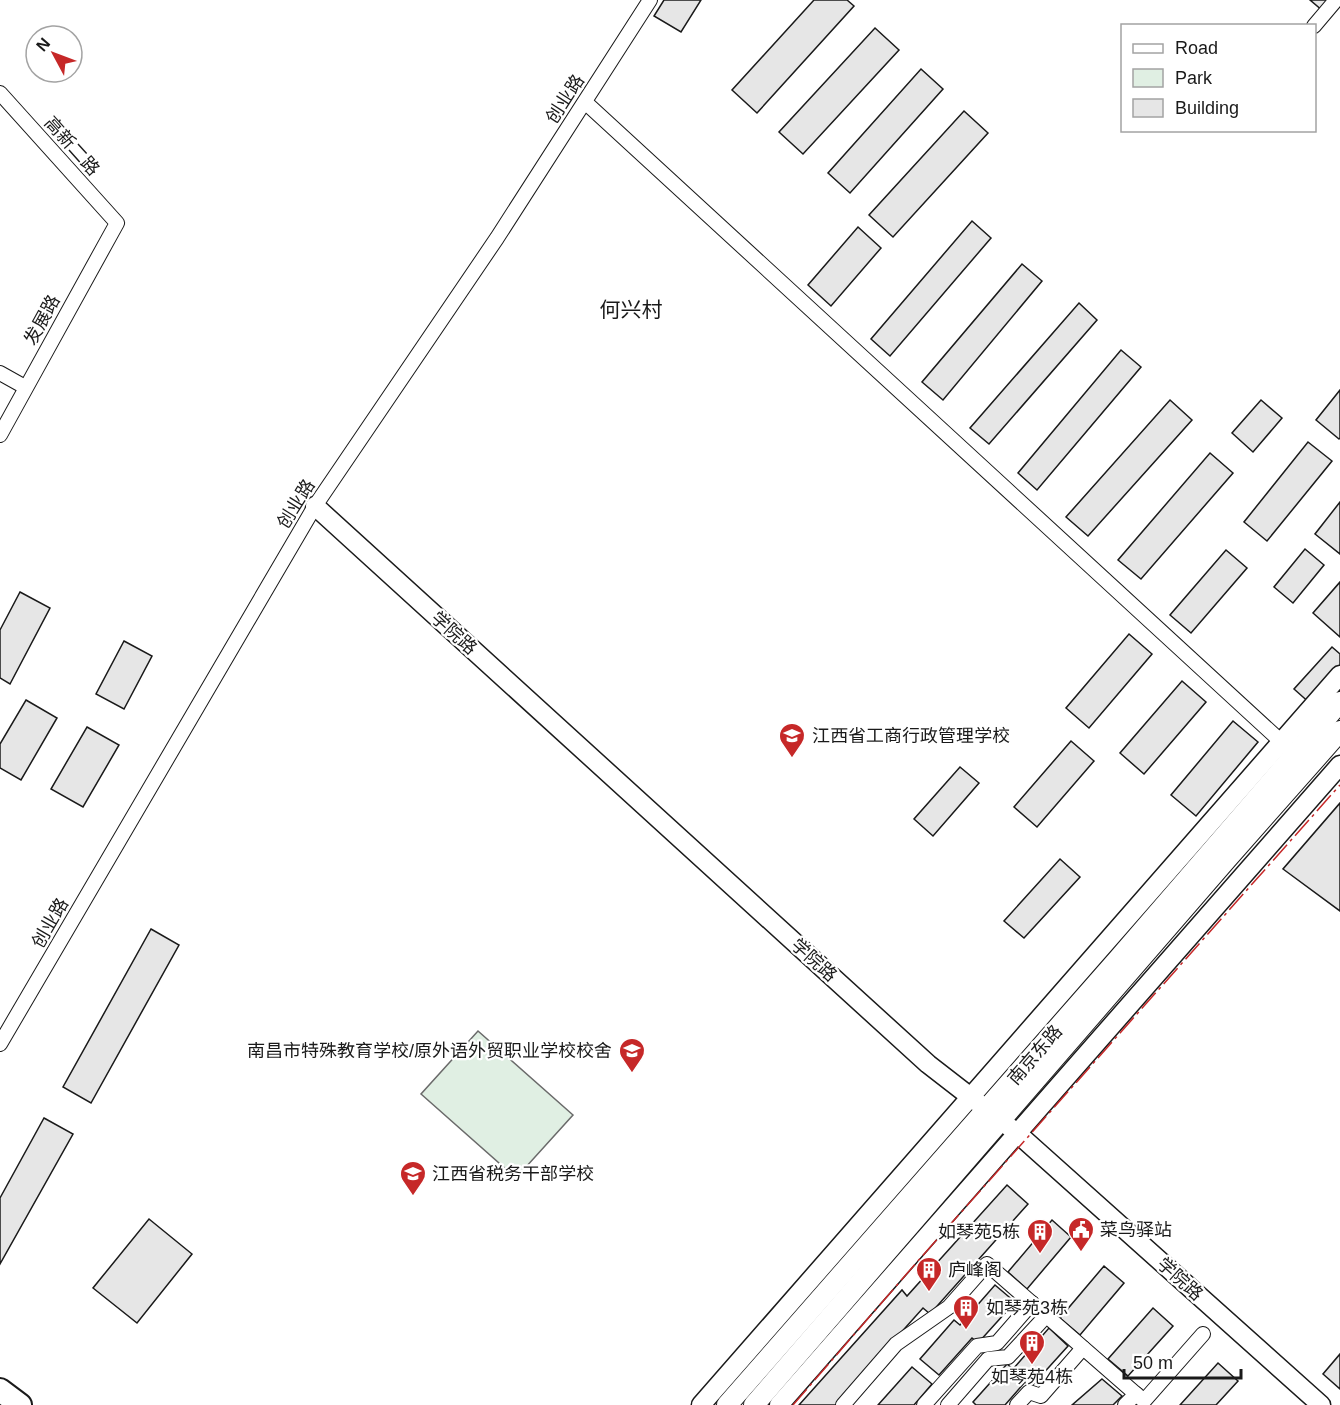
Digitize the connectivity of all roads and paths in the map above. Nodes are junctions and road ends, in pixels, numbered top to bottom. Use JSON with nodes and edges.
{"nodes":[{"id":1,"x":650,"y":0,"type":"edge"},
{"id":2,"x":1336,"y":0,"type":"edge"},
{"id":3,"x":1316,"y":24,"type":"edge"},
{"id":4,"x":0,"y":93,"type":"edge"},
{"id":5,"x":585,"y":102,"type":"junction"},
{"id":6,"x":117,"y":223,"type":"joint"},
{"id":7,"x":0,"y":373,"type":"edge"},
{"id":8,"x":25,"y":387,"type":"junction"},
{"id":9,"x":0,"y":435,"type":"edge"},
{"id":10,"x":315,"y":506,"type":"junction"},
{"id":11,"x":1340,"y":675,"type":"edge"},
{"id":12,"x":1340,"y":702,"type":"edge"},
{"id":13,"x":1340,"y":731,"type":"edge"},
{"id":14,"x":1288,"y":748,"type":"junction"},
{"id":15,"x":1340,"y":765,"type":"edge"},
{"id":16,"x":0,"y":1044,"type":"edge"},
{"id":17,"x":970,"y":1097,"type":"junction"},
{"id":18,"x":994,"y":1114,"type":"junction"},
{"id":19,"x":1017,"y":1133,"type":"junction"},
{"id":20,"x":1032,"y":1304,"type":"junction"},
{"id":21,"x":1046,"y":1316,"type":"junction"},
{"id":22,"x":1203,"y":1334,"type":"dead end"},
{"id":23,"x":1083,"y":1348,"type":"junction"},
{"id":24,"x":0,"y":1390,"type":"edge"},
{"id":25,"x":1143,"y":1400,"type":"edge"},
{"id":26,"x":20,"y":1405,"type":"edge"},
{"id":27,"x":701,"y":1405,"type":"edge"},
{"id":28,"x":727,"y":1405,"type":"edge"},
{"id":29,"x":754,"y":1405,"type":"edge"},
{"id":30,"x":779,"y":1405,"type":"edge"},
{"id":31,"x":843,"y":1405,"type":"edge"},
{"id":32,"x":924,"y":1405,"type":"edge"},
{"id":33,"x":948,"y":1405,"type":"edge"},
{"id":34,"x":1017,"y":1405,"type":"edge"},
{"id":35,"x":1125,"y":1405,"type":"edge"},
{"id":36,"x":1321,"y":1405,"type":"edge"}],
"edges":[{"from":1,"to":5,"type":"street","name":"创业路"},
{"from":2,"to":3,"type":"street"},
{"from":4,"to":6,"type":"street","name":"高新二路"},
{"from":5,"to":10,"type":"street","name":"创业路"},
{"from":5,"to":14,"type":"street"},
{"from":6,"to":8,"type":"street","name":"发展路"},
{"from":7,"to":8,"type":"street"},
{"from":8,"to":9,"type":"street","name":"发展路"},
{"from":10,"to":16,"type":"street","name":"创业路"},
{"from":10,"to":17,"type":"street","name":"学院路"},
{"from":11,"to":14,"type":"street"},
{"from":12,"to":14,"type":"main road","name":"南京东路"},
{"from":13,"to":18,"type":"main road","name":"南京东路"},
{"from":14,"to":17,"type":"street"},
{"from":14,"to":18,"type":"main road","name":"南京东路"},
{"from":15,"to":19,"type":"street"},
{"from":17,"to":18,"type":"street","name":"学院路"},
{"from":17,"to":27,"type":"street"},
{"from":18,"to":19,"type":"street","name":"学院路"},
{"from":18,"to":28,"type":"main road","name":"南京东路"},
{"from":18,"to":29,"type":"main road","name":"南京东路"},
{"from":19,"to":30,"type":"street"},
{"from":19,"to":36,"type":"street","name":"学院路"},
{"from":20,"to":21,"type":"street"},
{"from":20,"to":31,"type":"street"},
{"from":20,"to":32,"type":"street"},
{"from":21,"to":23,"type":"street"},
{"from":21,"to":33,"type":"street"},
{"from":22,"to":25,"type":"street"},
{"from":23,"to":25,"type":"street"},
{"from":23,"to":34,"type":"street"},
{"from":24,"to":26,"type":"main road"},
{"from":25,"to":35,"type":"street"}]}
